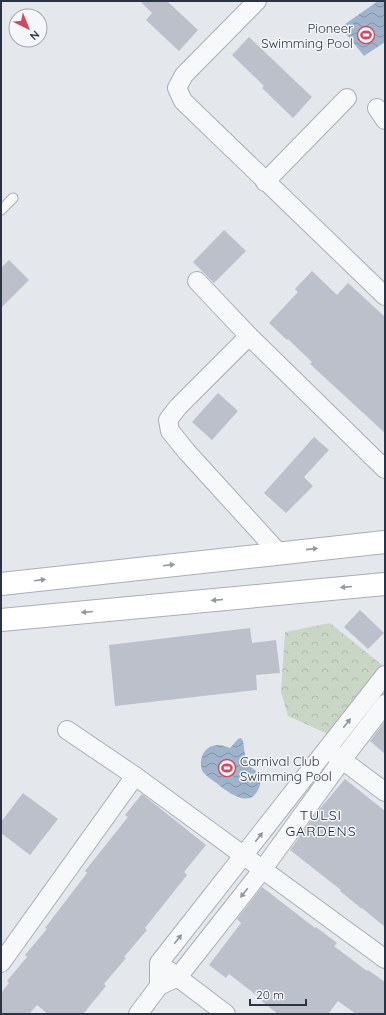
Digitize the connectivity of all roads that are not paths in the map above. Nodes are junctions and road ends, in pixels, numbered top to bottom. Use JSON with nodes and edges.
{"nodes":[{"id":1,"x":254,"y":2,"type":"edge"},
{"id":2,"x":346,"y":98,"type":"dead end"},
{"id":3,"x":265,"y":182,"type":"junction"},
{"id":4,"x":13,"y":198,"type":"dead end"},
{"id":5,"x":1,"y":210,"type":"edge"},
{"id":6,"x":197,"y":281,"type":"dead end"},
{"id":7,"x":385,"y":296,"type":"edge"},
{"id":8,"x":248,"y":336,"type":"junction"},
{"id":9,"x":385,"y":469,"type":"edge"},
{"id":10,"x":385,"y":542,"type":"edge"},
{"id":11,"x":279,"y":552,"type":"junction"},
{"id":12,"x":1,"y":584,"type":"edge"},
{"id":13,"x":385,"y":584,"type":"edge"},
{"id":14,"x":1,"y":620,"type":"edge"},
{"id":15,"x":385,"y":675,"type":"edge"},
{"id":16,"x":385,"y":704,"type":"edge"},
{"id":17,"x":67,"y":730,"type":"dead end"},
{"id":18,"x":328,"y":749,"type":"junction"},
{"id":19,"x":342,"y":760,"type":"junction"},
{"id":20,"x":135,"y":776,"type":"junction"},
{"id":21,"x":385,"y":792,"type":"edge"},
{"id":22,"x":244,"y":856,"type":"junction"},
{"id":23,"x":263,"y":869,"type":"junction"},
{"id":24,"x":385,"y":959,"type":"edge"},
{"id":25,"x":1,"y":963,"type":"edge"},
{"id":26,"x":159,"y":964,"type":"junction"},
{"id":27,"x":178,"y":977,"type":"junction"},
{"id":28,"x":159,"y":986,"type":"junction"},
{"id":29,"x":138,"y":1014,"type":"edge"},
{"id":30,"x":226,"y":1014,"type":"edge"}],
"edges":[{"from":1,"to":3,"type":"street"},
{"from":2,"to":3,"type":"street"},
{"from":3,"to":7,"type":"street"},
{"from":4,"to":5,"type":"lane"},
{"from":6,"to":8,"type":"street"},
{"from":8,"to":9,"type":"street"},
{"from":8,"to":11,"type":"street"},
{"from":11,"to":10,"type":"street","one_way":true},
{"from":12,"to":11,"type":"street","one_way":true},
{"from":13,"to":14,"type":"street","one_way":true},
{"from":18,"to":15,"type":"street","one_way":true},
{"from":16,"to":19,"type":"street"},
{"from":17,"to":20,"type":"street"},
{"from":18,"to":19,"type":"street"},
{"from":22,"to":18,"type":"street","one_way":true},
{"from":19,"to":21,"type":"street"},
{"from":19,"to":23,"type":"street"},
{"from":20,"to":22,"type":"street"},
{"from":20,"to":25,"type":"street"},
{"from":22,"to":23,"type":"street"},
{"from":26,"to":22,"type":"street","one_way":true},
{"from":23,"to":24,"type":"street"},
{"from":23,"to":27,"type":"street","one_way":true},
{"from":26,"to":27,"type":"street"},
{"from":26,"to":28,"type":"street"},
{"from":27,"to":28,"type":"street"},
{"from":27,"to":30,"type":"street"},
{"from":28,"to":29,"type":"street"}]}
